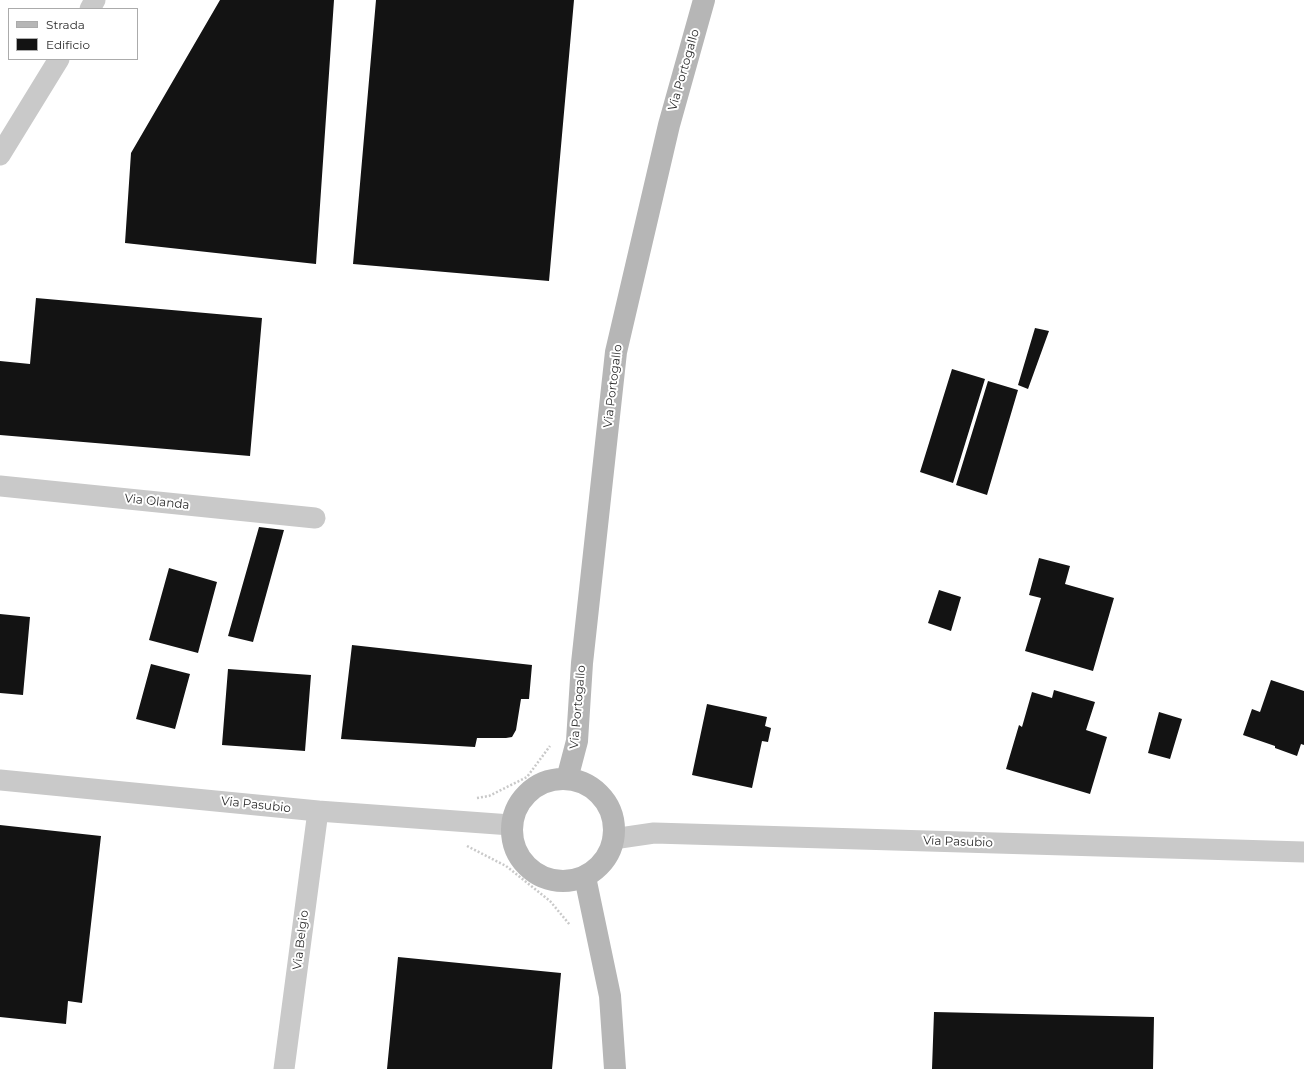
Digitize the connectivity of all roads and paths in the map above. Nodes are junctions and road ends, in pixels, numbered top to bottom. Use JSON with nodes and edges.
{"nodes":[{"id":1,"x":704,"y":0,"type":"edge"},
{"id":2,"x":58,"y":60,"type":"edge"},
{"id":3,"x":0,"y":155,"type":"edge"},
{"id":4,"x":0,"y":486,"type":"edge"},
{"id":5,"x":315,"y":518,"type":"dead end"},
{"id":6,"x":567,"y":779,"type":"junction"},
{"id":7,"x":0,"y":780,"type":"edge"},
{"id":8,"x":318,"y":811,"type":"junction"},
{"id":9,"x":512,"y":825,"type":"junction"},
{"id":10,"x":613,"y":839,"type":"junction"},
{"id":11,"x":1304,"y":852,"type":"edge"},
{"id":12,"x":585,"y":877,"type":"junction"},
{"id":13,"x":284,"y":1069,"type":"edge"},
{"id":14,"x":615,"y":1069,"type":"edge"}],
"edges":[{"from":1,"to":6,"type":"main road","name":"Via Portogallo"},
{"from":2,"to":3,"type":"street"},
{"from":4,"to":5,"type":"street","name":"Via Olanda"},
{"from":6,"to":9,"type":"main road"},
{"from":6,"to":10,"type":"main road"},
{"from":7,"to":8,"type":"street","name":"Via Pasubio"},
{"from":8,"to":9,"type":"street","name":"Via Pasubio"},
{"from":8,"to":13,"type":"street","name":"Via Belgio"},
{"from":9,"to":12,"type":"main road"},
{"from":10,"to":11,"type":"street","name":"Via Pasubio"},
{"from":10,"to":12,"type":"main road"},
{"from":12,"to":14,"type":"main road"}]}
